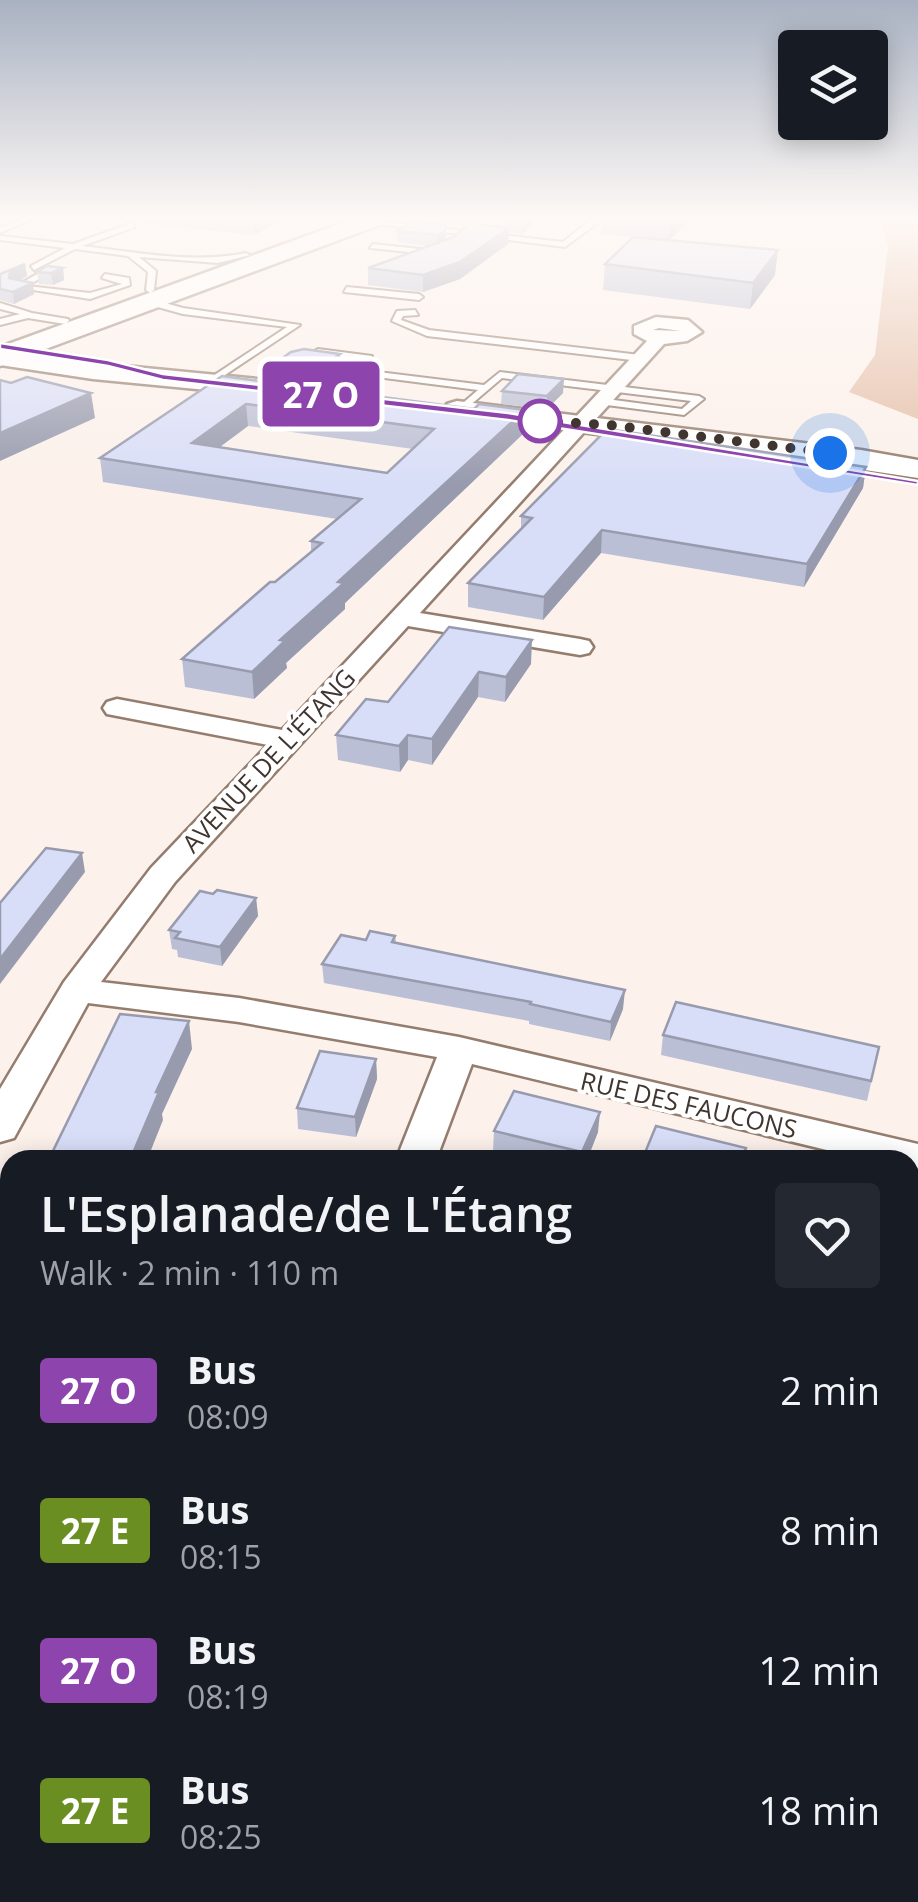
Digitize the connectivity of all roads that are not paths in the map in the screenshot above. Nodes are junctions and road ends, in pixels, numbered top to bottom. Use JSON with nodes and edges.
{"nodes":[{"id":1,"x":6,"y":308,"type":"edge"},
{"id":2,"x":110,"y":308,"type":"edge"},
{"id":3,"x":112,"y":308,"type":"edge"},
{"id":4,"x":178,"y":308,"type":"edge"},
{"id":5,"x":415,"y":313,"type":"dead end"},
{"id":6,"x":28,"y":314,"type":"junction"},
{"id":7,"x":65,"y":321,"type":"junction"},
{"id":8,"x":660,"y":338,"type":"dead end"},
{"id":9,"x":3,"y":342,"type":"edge"},
{"id":10,"x":318,"y":352,"type":"edge"},
{"id":11,"x":640,"y":358,"type":"junction"},
{"id":12,"x":359,"y":372,"type":"junction"},
{"id":13,"x":210,"y":382,"type":"junction"},
{"id":14,"x":486,"y":388,"type":"junction"},
{"id":15,"x":331,"y":394,"type":"junction"},
{"id":16,"x":460,"y":410,"type":"junction"},
{"id":17,"x":582,"y":413,"type":"junction"},
{"id":18,"x":918,"y":469,"type":"edge"},
{"id":19,"x":918,"y":481,"type":"edge"},
{"id":20,"x":400,"y":617,"type":"junction"},
{"id":21,"x":580,"y":647,"type":"dead end"},
{"id":22,"x":117,"y":708,"type":"dead end"},
{"id":23,"x":285,"y":739,"type":"junction"},
{"id":24,"x":77,"y":990,"type":"junction"},
{"id":25,"x":459,"y":1050,"type":"junction"},
{"id":26,"x":0,"y":1128,"type":"edge"},
{"id":27,"x":420,"y":1150,"type":"edge"},
{"id":28,"x":884,"y":1150,"type":"edge"}],
"edges":[{"from":1,"to":6,"type":"lane"},
{"from":2,"to":7,"type":"main road"},
{"from":3,"to":9,"type":"main road"},
{"from":4,"to":13,"type":"lane"},
{"from":5,"to":11,"type":"lane"},
{"from":6,"to":7,"type":"lane"},
{"from":6,"to":9,"type":"lane"},
{"from":7,"to":9,"type":"main road"},
{"from":8,"to":11,"type":"street","name":"AVENUE DE L'ÉTANG"},
{"from":9,"to":13,"type":"street"},
{"from":10,"to":12,"type":"lane"},
{"from":11,"to":17,"type":"street","name":"AVENUE DE L'ÉTANG"},
{"from":12,"to":14,"type":"lane"},
{"from":12,"to":15,"type":"lane"},
{"from":13,"to":15,"type":"street"},
{"from":14,"to":16,"type":"lane"},
{"from":14,"to":17,"type":"lane"},
{"from":15,"to":16,"type":"street"},
{"from":16,"to":17,"type":"street"},
{"from":17,"to":17,"type":"lane"},
{"from":17,"to":18,"type":"street"},
{"from":17,"to":19,"type":"street"},
{"from":17,"to":20,"type":"street","name":"AVENUE DE L'ÉTANG"},
{"from":20,"to":21,"type":"street"},
{"from":20,"to":23,"type":"street","name":"AVENUE DE L'ÉTANG"},
{"from":22,"to":23,"type":"street"},
{"from":23,"to":24,"type":"street","name":"AVENUE DE L'ÉTANG"},
{"from":24,"to":25,"type":"street","name":"RUE DES FAUCONS"},
{"from":24,"to":26,"type":"street","name":"AVENUE DE L'ÉTANG"},
{"from":25,"to":27,"type":"street"},
{"from":25,"to":28,"type":"street","name":"RUE DES FAUCONS"}]}
